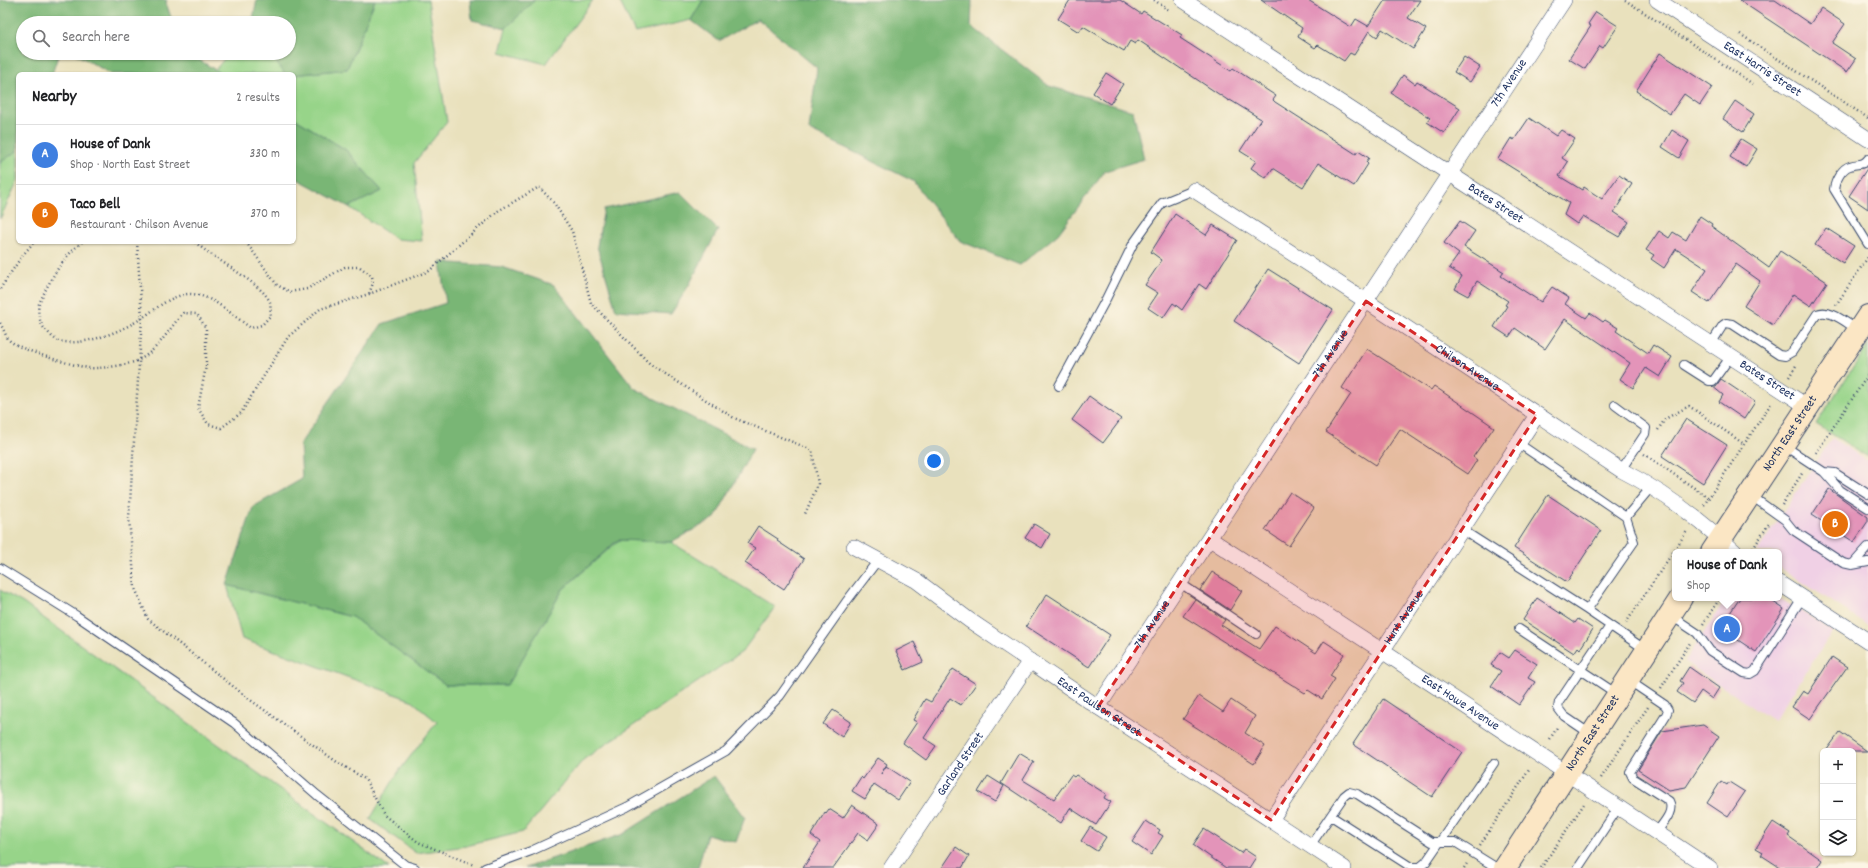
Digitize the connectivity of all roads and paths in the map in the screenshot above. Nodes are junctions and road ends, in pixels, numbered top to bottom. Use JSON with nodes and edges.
{"nodes":[{"id":1,"x":1183,"y":0,"type":"edge"},
{"id":2,"x":1564,"y":0,"type":"edge"},
{"id":3,"x":1625,"y":0,"type":"edge"},
{"id":4,"x":1657,"y":0,"type":"edge"},
{"id":5,"x":1735,"y":31,"type":"dead end"},
{"id":6,"x":1756,"y":86,"type":"dead end"},
{"id":7,"x":1868,"y":118,"type":"edge"},
{"id":8,"x":1868,"y":139,"type":"edge"},
{"id":9,"x":1868,"y":159,"type":"edge"},
{"id":10,"x":1450,"y":173,"type":"junction"},
{"id":11,"x":1194,"y":190,"type":"joint"},
{"id":12,"x":32,"y":244,"type":"edge"},
{"id":13,"x":80,"y":244,"type":"edge"},
{"id":14,"x":137,"y":244,"type":"edge"},
{"id":15,"x":197,"y":244,"type":"edge"},
{"id":16,"x":247,"y":244,"type":"edge"},
{"id":17,"x":1868,"y":244,"type":"edge"},
{"id":18,"x":1868,"y":257,"type":"edge"},
{"id":19,"x":0,"y":289,"type":"edge"},
{"id":20,"x":369,"y":294,"type":"junction"},
{"id":21,"x":1366,"y":301,"type":"junction"},
{"id":22,"x":1830,"y":314,"type":"junction"},
{"id":23,"x":142,"y":318,"type":"junction"},
{"id":24,"x":0,"y":322,"type":"edge"},
{"id":25,"x":1863,"y":323,"type":"edge"},
{"id":26,"x":1711,"y":344,"type":"junction"},
{"id":27,"x":1731,"y":356,"type":"junction"},
{"id":28,"x":139,"y":360,"type":"junction"},
{"id":29,"x":1798,"y":363,"type":"dead end"},
{"id":30,"x":1684,"y":365,"type":"dead end"},
{"id":31,"x":1059,"y":386,"type":"dead end"},
{"id":32,"x":1781,"y":389,"type":"junction"},
{"id":33,"x":1615,"y":405,"type":"dead end"},
{"id":34,"x":1808,"y":406,"type":"junction"},
{"id":35,"x":1537,"y":415,"type":"junction"},
{"id":36,"x":1657,"y":431,"type":"dead end"},
{"id":37,"x":1518,"y":443,"type":"junction"},
{"id":38,"x":1744,"y":444,"type":"junction"},
{"id":39,"x":1782,"y":444,"type":"junction"},
{"id":40,"x":1646,"y":447,"type":"dead end"},
{"id":41,"x":1621,"y":470,"type":"junction"},
{"id":42,"x":1824,"y":472,"type":"junction"},
{"id":43,"x":1652,"y":486,"type":"junction"},
{"id":44,"x":1750,"y":494,"type":"junction"},
{"id":45,"x":1868,"y":494,"type":"edge"},
{"id":46,"x":1709,"y":498,"type":"junction"},
{"id":47,"x":1868,"y":508,"type":"edge"},
{"id":48,"x":805,"y":514,"type":"dead end"},
{"id":49,"x":1626,"y":517,"type":"junction"},
{"id":50,"x":1696,"y":517,"type":"junction"},
{"id":51,"x":1461,"y":529,"type":"junction"},
{"id":52,"x":1210,"y":539,"type":"junction"},
{"id":53,"x":854,"y":547,"type":"dead end"},
{"id":54,"x":1868,"y":547,"type":"edge"},
{"id":55,"x":1723,"y":548,"type":"edge"},
{"id":56,"x":1675,"y":549,"type":"edge"},
{"id":57,"x":1672,"y":553,"type":"edge"},
{"id":58,"x":878,"y":560,"type":"junction"},
{"id":59,"x":1868,"y":562,"type":"edge"},
{"id":60,"x":1852,"y":565,"type":"junction"},
{"id":61,"x":0,"y":568,"type":"edge"},
{"id":62,"x":1180,"y":583,"type":"junction"},
{"id":63,"x":1782,"y":585,"type":"edge"},
{"id":64,"x":1802,"y":598,"type":"junction"},
{"id":65,"x":1718,"y":601,"type":"edge"},
{"id":66,"x":1675,"y":606,"type":"edge"},
{"id":67,"x":1587,"y":610,"type":"junction"},
{"id":68,"x":1610,"y":626,"type":"junction"},
{"id":69,"x":1519,"y":630,"type":"dead end"},
{"id":70,"x":1620,"y":632,"type":"junction"},
{"id":71,"x":1697,"y":633,"type":"junction"},
{"id":72,"x":1256,"y":634,"type":"dead end"},
{"id":73,"x":1868,"y":641,"type":"edge"},
{"id":74,"x":1646,"y":650,"type":"junction"},
{"id":75,"x":1382,"y":651,"type":"junction"},
{"id":76,"x":1030,"y":661,"type":"junction"},
{"id":77,"x":1580,"y":670,"type":"junction"},
{"id":78,"x":1623,"y":687,"type":"junction"},
{"id":79,"x":1654,"y":698,"type":"junction"},
{"id":80,"x":1098,"y":707,"type":"junction"},
{"id":81,"x":1564,"y":716,"type":"junction"},
{"id":82,"x":1592,"y":734,"type":"junction"},
{"id":83,"x":1550,"y":739,"type":"dead end"},
{"id":84,"x":1494,"y":763,"type":"dead end"},
{"id":85,"x":1529,"y":770,"type":"dead end"},
{"id":86,"x":1566,"y":774,"type":"junction"},
{"id":87,"x":1593,"y":791,"type":"junction"},
{"id":88,"x":1618,"y":808,"type":"junction"},
{"id":89,"x":1331,"y":816,"type":"junction"},
{"id":90,"x":1271,"y":820,"type":"junction"},
{"id":91,"x":1656,"y":832,"type":"junction"},
{"id":92,"x":1439,"y":843,"type":"junction"},
{"id":93,"x":1310,"y":846,"type":"junction"},
{"id":94,"x":1474,"y":853,"type":"junction"},
{"id":95,"x":415,"y":868,"type":"edge"},
{"id":96,"x":481,"y":868,"type":"edge"},
{"id":97,"x":485,"y":868,"type":"edge"},
{"id":98,"x":891,"y":868,"type":"edge"},
{"id":99,"x":1344,"y":868,"type":"edge"},
{"id":100,"x":1464,"y":868,"type":"edge"},
{"id":101,"x":1497,"y":868,"type":"edge"},
{"id":102,"x":1505,"y":868,"type":"edge"},
{"id":103,"x":1541,"y":868,"type":"edge"},
{"id":104,"x":1578,"y":868,"type":"edge"},
{"id":105,"x":1710,"y":868,"type":"edge"}],
"edges":[{"from":1,"to":10,"type":"street","name":"Bates Street"},
{"from":2,"to":10,"type":"street","name":"7th Avenue"},
{"from":3,"to":6,"type":"path"},
{"from":4,"to":8,"type":"street","name":"East Harris Street"},
{"from":5,"to":7,"type":"path"},
{"from":9,"to":17,"type":"lane"},
{"from":10,"to":21,"type":"street","name":"7th Avenue"},
{"from":10,"to":26,"type":"street","name":"Bates Street"},
{"from":11,"to":21,"type":"street","name":"Chilson Avenue"},
{"from":11,"to":31,"type":"lane"},
{"from":12,"to":19,"type":"path"},
{"from":13,"to":23,"type":"path"},
{"from":14,"to":23,"type":"path"},
{"from":15,"to":23,"type":"path"},
{"from":16,"to":20,"type":"path"},
{"from":18,"to":22,"type":"path"},
{"from":20,"to":28,"type":"path"},
{"from":20,"to":48,"type":"path"},
{"from":21,"to":35,"type":"street","name":"Chilson Avenue"},
{"from":21,"to":52,"type":"street","name":"7th Avenue"},
{"from":22,"to":25,"type":"lane"},
{"from":22,"to":26,"type":"lane"},
{"from":23,"to":28,"type":"path"},
{"from":24,"to":28,"type":"path"},
{"from":25,"to":34,"type":"main road","name":"North East Street"},
{"from":26,"to":27,"type":"street","name":"Bates Street"},
{"from":27,"to":30,"type":"lane"},
{"from":27,"to":32,"type":"street","name":"Bates Street"},
{"from":28,"to":96,"type":"path"},
{"from":29,"to":32,"type":"path"},
{"from":32,"to":34,"type":"street","name":"Bates Street"},
{"from":32,"to":38,"type":"path"},
{"from":33,"to":41,"type":"lane"},
{"from":34,"to":39,"type":"main road","name":"North East Street"},
{"from":35,"to":37,"type":"street","name":"Hunt Avenue"},
{"from":35,"to":41,"type":"street","name":"Chilson Avenue"},
{"from":36,"to":38,"type":"path"},
{"from":37,"to":49,"type":"lane"},
{"from":37,"to":51,"type":"street","name":"Hunt Avenue"},
{"from":38,"to":46,"type":"path"},
{"from":39,"to":42,"type":"lane"},
{"from":39,"to":44,"type":"main road","name":"North East Street"},
{"from":40,"to":46,"type":"path"},
{"from":41,"to":43,"type":"street","name":"Chilson Avenue"},
{"from":42,"to":45,"type":"lane"},
{"from":42,"to":47,"type":"lane"},
{"from":43,"to":49,"type":"lane"},
{"from":43,"to":50,"type":"street","name":"Chilson Avenue"},
{"from":44,"to":55,"type":"main road","name":"North East Street"},
{"from":44,"to":60,"type":"lane"},
{"from":46,"to":50,"type":"path"},
{"from":49,"to":67,"type":"lane"},
{"from":50,"to":55,"type":"street","name":"Chilson Avenue"},
{"from":50,"to":56,"type":"path"},
{"from":51,"to":67,"type":"lane"},
{"from":51,"to":75,"type":"street","name":"Hunt Avenue"},
{"from":52,"to":62,"type":"street","name":"7th Avenue"},
{"from":52,"to":75,"type":"street","name":"East Howe Avenue"},
{"from":53,"to":58,"type":"street","name":"East Paulson Street"},
{"from":54,"to":60,"type":"lane"},
{"from":57,"to":70,"type":"path"},
{"from":58,"to":76,"type":"street","name":"East Paulson Street"},
{"from":58,"to":97,"type":"lane"},
{"from":59,"to":60,"type":"lane"},
{"from":61,"to":95,"type":"lane"},
{"from":62,"to":72,"type":"lane"},
{"from":62,"to":80,"type":"street","name":"7th Avenue"},
{"from":63,"to":64,"type":"street"},
{"from":64,"to":71,"type":"lane"},
{"from":64,"to":73,"type":"street"},
{"from":65,"to":71,"type":"path"},
{"from":66,"to":71,"type":"lane"},
{"from":66,"to":74,"type":"main road","name":"North East Street"},
{"from":67,"to":68,"type":"lane"},
{"from":68,"to":70,"type":"lane"},
{"from":68,"to":77,"type":"lane"},
{"from":69,"to":77,"type":"lane"},
{"from":70,"to":74,"type":"lane"},
{"from":71,"to":79,"type":"path"},
{"from":74,"to":78,"type":"main road","name":"North East Street"},
{"from":75,"to":86,"type":"street","name":"East Howe Avenue"},
{"from":75,"to":90,"type":"street","name":"Hunt Avenue"},
{"from":76,"to":80,"type":"street","name":"East Paulson Street"},
{"from":76,"to":98,"type":"street","name":"Garland Street"},
{"from":77,"to":78,"type":"lane"},
{"from":77,"to":81,"type":"lane"},
{"from":78,"to":79,"type":"lane"},
{"from":78,"to":82,"type":"main road","name":"North East Street"},
{"from":79,"to":87,"type":"path"},
{"from":79,"to":91,"type":"lane"},
{"from":80,"to":90,"type":"street","name":"East Paulson Street"},
{"from":81,"to":82,"type":"lane"},
{"from":81,"to":83,"type":"path"},
{"from":82,"to":86,"type":"main road","name":"North East Street"},
{"from":84,"to":92,"type":"lane"},
{"from":85,"to":94,"type":"path"},
{"from":86,"to":87,"type":"street","name":"East Howe Avenue"},
{"from":86,"to":102,"type":"main road","name":"North East Street"},
{"from":87,"to":88,"type":"street","name":"East Howe Avenue"},
{"from":87,"to":103,"type":"path"},
{"from":88,"to":91,"type":"street","name":"East Howe Avenue"},
{"from":88,"to":104,"type":"lane"},
{"from":89,"to":92,"type":"lane"},
{"from":89,"to":92,"type":"lane"},
{"from":89,"to":93,"type":"lane"},
{"from":90,"to":93,"type":"street","name":"East Paulson Street"},
{"from":91,"to":105,"type":"street","name":"East Howe Avenue"},
{"from":92,"to":94,"type":"lane"},
{"from":93,"to":99,"type":"street","name":"East Paulson Street"},
{"from":94,"to":100,"type":"path"},
{"from":94,"to":101,"type":"lane"}]}
